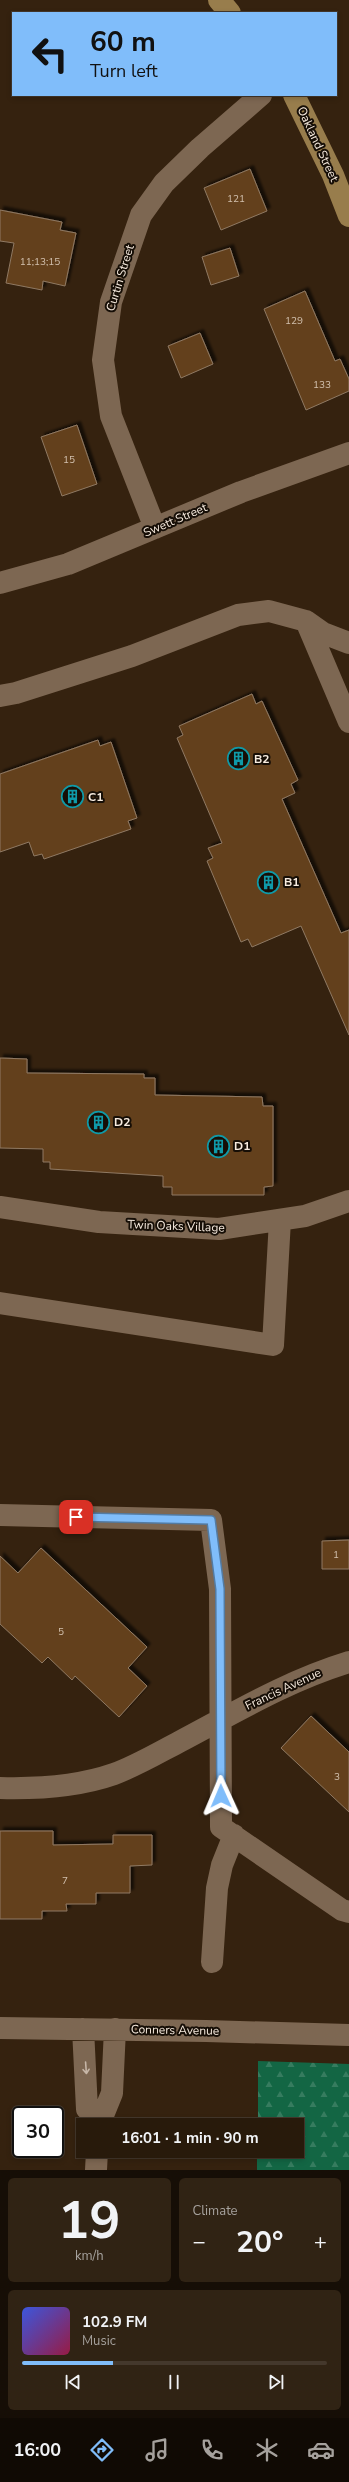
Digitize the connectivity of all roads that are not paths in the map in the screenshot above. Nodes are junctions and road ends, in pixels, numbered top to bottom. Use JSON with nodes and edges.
{"nodes":[{"id":1,"x":219,"y":0,"type":"edge"},
{"id":2,"x":229,"y":12,"type":"edge"},
{"id":3,"x":260,"y":96,"type":"edge"},
{"id":4,"x":294,"y":96,"type":"edge"},
{"id":5,"x":349,"y":216,"type":"edge"},
{"id":6,"x":349,"y":453,"type":"edge"},
{"id":7,"x":155,"y":528,"type":"junction"},
{"id":8,"x":0,"y":583,"type":"edge"},
{"id":9,"x":306,"y":621,"type":"junction"},
{"id":10,"x":349,"y":643,"type":"edge"},
{"id":11,"x":0,"y":696,"type":"edge"},
{"id":12,"x":349,"y":722,"type":"edge"},
{"id":13,"x":349,"y":1201,"type":"edge"},
{"id":14,"x":0,"y":1207,"type":"edge"},
{"id":15,"x":280,"y":1220,"type":"junction"},
{"id":16,"x":0,"y":1304,"type":"edge"},
{"id":17,"x":0,"y":1515,"type":"edge"},
{"id":18,"x":349,"y":1662,"type":"edge"},
{"id":19,"x":220,"y":1720,"type":"junction"},
{"id":20,"x":0,"y":1788,"type":"edge"},
{"id":21,"x":234,"y":1836,"type":"junction"},
{"id":22,"x":349,"y":1912,"type":"edge"},
{"id":23,"x":212,"y":1962,"type":"dead end"},
{"id":24,"x":0,"y":2028,"type":"edge"},
{"id":25,"x":84,"y":2029,"type":"junction"},
{"id":26,"x":115,"y":2029,"type":"junction"},
{"id":27,"x":349,"y":2035,"type":"edge"},
{"id":28,"x":95,"y":2118,"type":"edge"},
{"id":29,"x":101,"y":2118,"type":"edge"},
{"id":30,"x":97,"y":2158,"type":"edge"},
{"id":31,"x":96,"y":2170,"type":"edge"}],
"edges":[{"from":1,"to":2,"type":"main road"},
{"from":3,"to":7,"type":"street","name":"Curtin Street"},
{"from":4,"to":5,"type":"main road","name":"Oakland Street"},
{"from":6,"to":7,"type":"street","name":"Swett Street"},
{"from":7,"to":8,"type":"street","name":"Swett Street"},
{"from":9,"to":10,"type":"street"},
{"from":9,"to":11,"type":"street"},
{"from":9,"to":12,"type":"street"},
{"from":13,"to":15,"type":"street","name":"Twin Oaks Village"},
{"from":14,"to":15,"type":"street","name":"Twin Oaks Village"},
{"from":15,"to":16,"type":"street"},
{"from":17,"to":19,"type":"street"},
{"from":18,"to":19,"type":"street","name":"Francis Avenue"},
{"from":19,"to":20,"type":"street"},
{"from":19,"to":21,"type":"street"},
{"from":21,"to":22,"type":"street"},
{"from":21,"to":23,"type":"street"},
{"from":24,"to":25,"type":"street","name":"Conners Avenue"},
{"from":25,"to":26,"type":"street","name":"Conners Avenue"},
{"from":25,"to":28,"type":"street","one_way":true},
{"from":26,"to":27,"type":"street","name":"Conners Avenue"},
{"from":26,"to":29,"type":"street"},
{"from":30,"to":31,"type":"street"}]}
